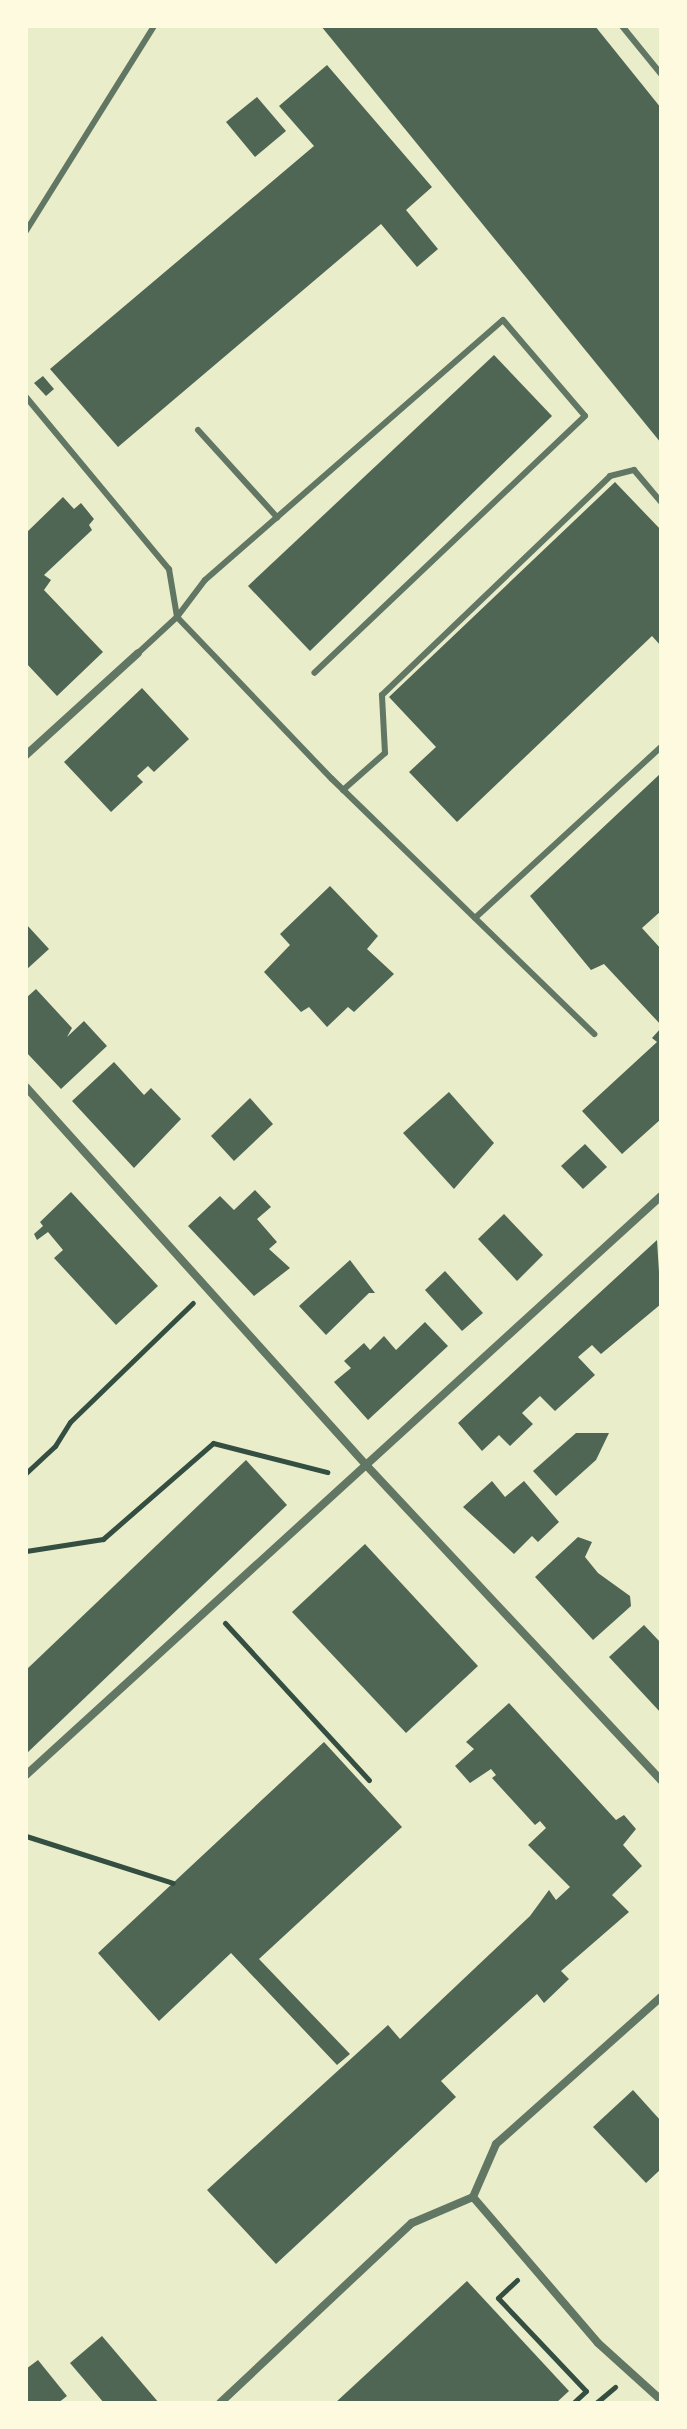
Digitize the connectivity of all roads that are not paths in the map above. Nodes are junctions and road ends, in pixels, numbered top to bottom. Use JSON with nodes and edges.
{"nodes":[{"id":1,"x":154,"y":26,"type":"edge"},
{"id":2,"x":622,"y":26,"type":"edge"},
{"id":3,"x":661,"y":74,"type":"edge"},
{"id":4,"x":26,"y":231,"type":"edge"},
{"id":5,"x":26,"y":397,"type":"edge"},
{"id":6,"x":198,"y":430,"type":"dead end"},
{"id":7,"x":661,"y":502,"type":"edge"},
{"id":8,"x":277,"y":517,"type":"junction"},
{"id":9,"x":177,"y":617,"type":"junction"},
{"id":10,"x":138,"y":653,"type":"joint"},
{"id":11,"x":314,"y":673,"type":"dead end"},
{"id":12,"x":661,"y":747,"type":"edge"},
{"id":13,"x":26,"y":755,"type":"edge"},
{"id":14,"x":343,"y":790,"type":"junction"},
{"id":15,"x":475,"y":918,"type":"junction"},
{"id":16,"x":594,"y":1034,"type":"dead end"},
{"id":17,"x":26,"y":1087,"type":"edge"},
{"id":18,"x":661,"y":1196,"type":"edge"},
{"id":19,"x":367,"y":1466,"type":"junction"},
{"id":20,"x":26,"y":1775,"type":"edge"},
{"id":21,"x":661,"y":1780,"type":"edge"},
{"id":22,"x":661,"y":1997,"type":"edge"},
{"id":23,"x":473,"y":2197,"type":"junction"},
{"id":24,"x":661,"y":2400,"type":"edge"},
{"id":25,"x":220,"y":2403,"type":"edge"}],
"edges":[{"from":1,"to":4,"type":"lane"},
{"from":2,"to":3,"type":"lane"},
{"from":5,"to":9,"type":"lane"},
{"from":6,"to":8,"type":"lane"},
{"from":7,"to":14,"type":"lane"},
{"from":8,"to":9,"type":"lane"},
{"from":8,"to":11,"type":"lane"},
{"from":9,"to":10,"type":"lane"},
{"from":9,"to":14,"type":"lane"},
{"from":10,"to":13,"type":"street"},
{"from":12,"to":15,"type":"lane"},
{"from":14,"to":15,"type":"lane"},
{"from":15,"to":16,"type":"lane"},
{"from":17,"to":19,"type":"street"},
{"from":18,"to":19,"type":"street"},
{"from":19,"to":20,"type":"street"},
{"from":19,"to":21,"type":"street"},
{"from":22,"to":23,"type":"street"},
{"from":23,"to":24,"type":"street"},
{"from":23,"to":25,"type":"street"}]}
